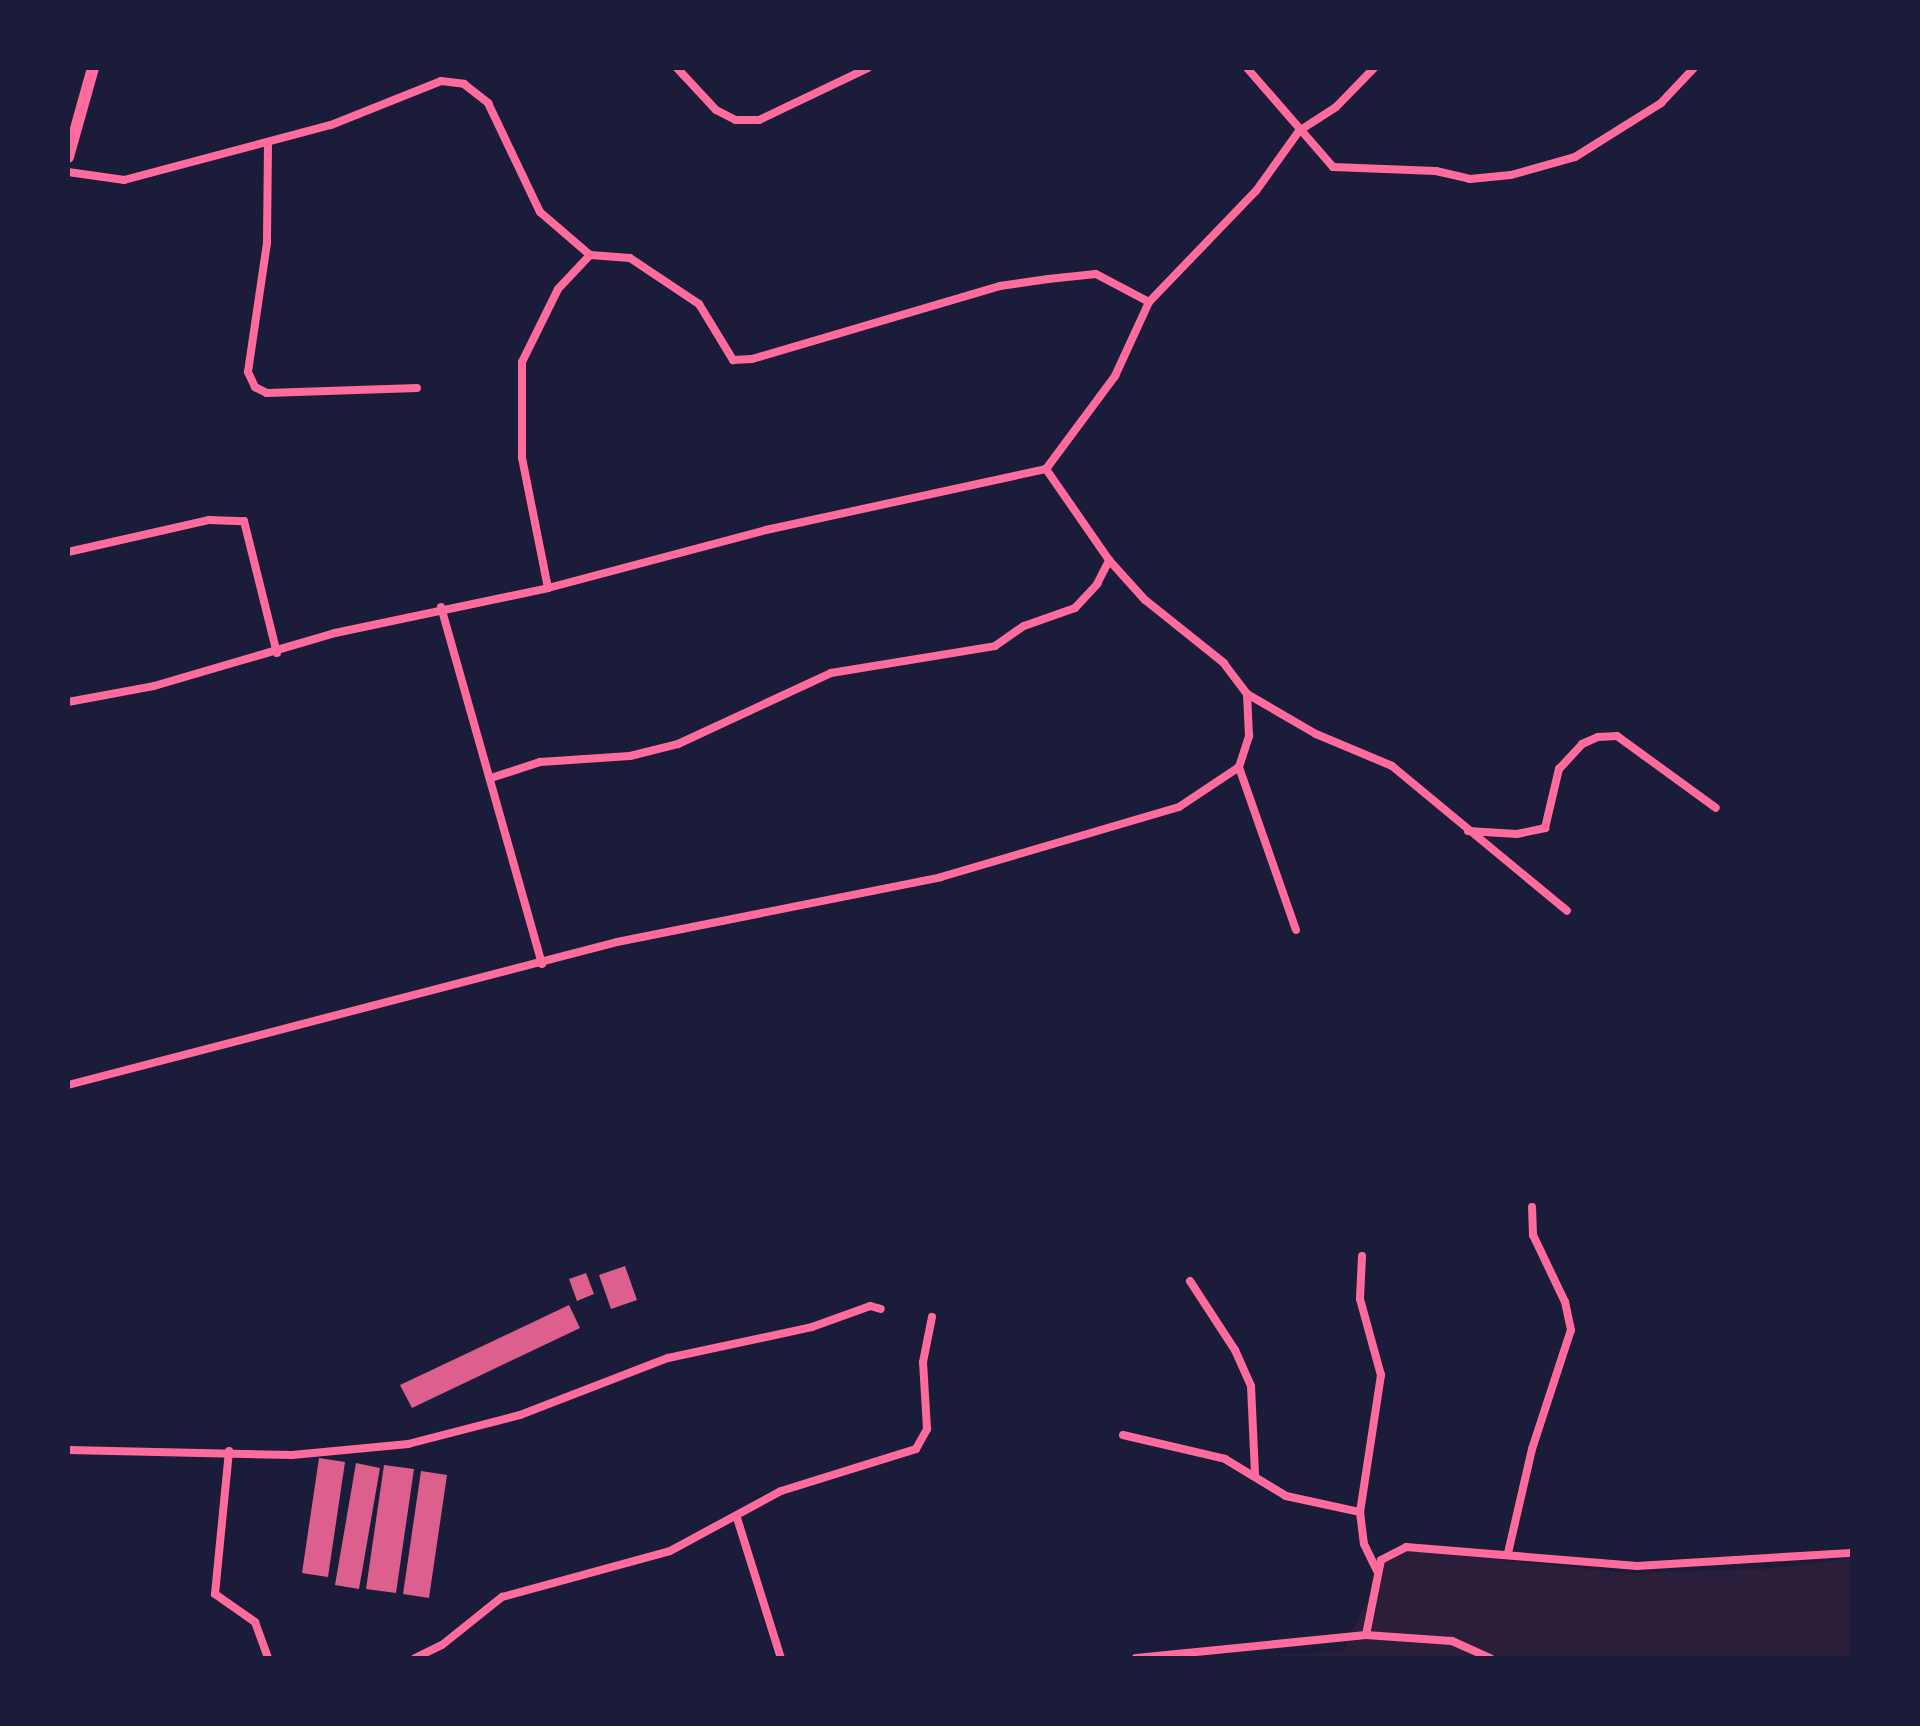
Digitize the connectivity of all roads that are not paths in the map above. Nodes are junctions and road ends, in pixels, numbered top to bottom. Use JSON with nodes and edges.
{"nodes":[{"id":1,"x":93,"y":68,"type":"edge"},
{"id":2,"x":677,"y":68,"type":"edge"},
{"id":3,"x":868,"y":68,"type":"edge"},
{"id":4,"x":1247,"y":68,"type":"edge"},
{"id":5,"x":1374,"y":68,"type":"edge"},
{"id":6,"x":1694,"y":68,"type":"edge"},
{"id":7,"x":1299,"y":131,"type":"junction"},
{"id":8,"x":268,"y":144,"type":"junction"},
{"id":9,"x":68,"y":157,"type":"edge"},
{"id":10,"x":68,"y":172,"type":"edge"},
{"id":11,"x":590,"y":255,"type":"junction"},
{"id":12,"x":1149,"y":302,"type":"junction"},
{"id":13,"x":417,"y":388,"type":"dead end"},
{"id":14,"x":1046,"y":469,"type":"junction"},
{"id":15,"x":68,"y":552,"type":"edge"},
{"id":16,"x":1109,"y":560,"type":"junction"},
{"id":17,"x":548,"y":588,"type":"junction"},
{"id":18,"x":441,"y":607,"type":"junction"},
{"id":19,"x":277,"y":653,"type":"junction"},
{"id":20,"x":1247,"y":694,"type":"junction"},
{"id":21,"x":68,"y":702,"type":"edge"},
{"id":22,"x":1239,"y":767,"type":"junction"},
{"id":23,"x":491,"y":778,"type":"junction"},
{"id":24,"x":1716,"y":808,"type":"dead end"},
{"id":25,"x":1467,"y":830,"type":"junction"},
{"id":26,"x":1567,"y":911,"type":"dead end"},
{"id":27,"x":1296,"y":930,"type":"dead end"},
{"id":28,"x":542,"y":964,"type":"junction"},
{"id":29,"x":68,"y":1085,"type":"edge"},
{"id":30,"x":1532,"y":1207,"type":"dead end"},
{"id":31,"x":1362,"y":1256,"type":"dead end"},
{"id":32,"x":1190,"y":1281,"type":"dead end"},
{"id":33,"x":881,"y":1309,"type":"dead end"},
{"id":34,"x":932,"y":1317,"type":"dead end"},
{"id":35,"x":1123,"y":1435,"type":"dead end"},
{"id":36,"x":68,"y":1450,"type":"edge"},
{"id":37,"x":229,"y":1451,"type":"junction"},
{"id":38,"x":1255,"y":1475,"type":"junction"},
{"id":39,"x":1360,"y":1512,"type":"junction"},
{"id":40,"x":737,"y":1518,"type":"junction"},
{"id":41,"x":1508,"y":1553,"type":"junction"},
{"id":42,"x":1852,"y":1553,"type":"edge"},
{"id":43,"x":1377,"y":1571,"type":"junction"},
{"id":44,"x":1366,"y":1635,"type":"junction"},
{"id":45,"x":268,"y":1658,"type":"edge"},
{"id":46,"x":415,"y":1658,"type":"edge"},
{"id":47,"x":781,"y":1658,"type":"edge"},
{"id":48,"x":1136,"y":1658,"type":"edge"},
{"id":49,"x":1490,"y":1658,"type":"edge"}],
"edges":[{"from":1,"to":9,"type":"street"},
{"from":2,"to":3,"type":"street"},
{"from":4,"to":7,"type":"street"},
{"from":5,"to":7,"type":"street"},
{"from":6,"to":7,"type":"street"},
{"from":7,"to":12,"type":"street"},
{"from":8,"to":10,"type":"street"},
{"from":8,"to":11,"type":"street"},
{"from":8,"to":13,"type":"street"},
{"from":11,"to":12,"type":"street"},
{"from":11,"to":17,"type":"street"},
{"from":12,"to":14,"type":"street"},
{"from":14,"to":16,"type":"street"},
{"from":14,"to":17,"type":"street"},
{"from":15,"to":19,"type":"street"},
{"from":16,"to":20,"type":"street"},
{"from":16,"to":23,"type":"street"},
{"from":17,"to":18,"type":"street"},
{"from":18,"to":19,"type":"street"},
{"from":18,"to":23,"type":"street"},
{"from":19,"to":21,"type":"street"},
{"from":20,"to":22,"type":"street"},
{"from":20,"to":25,"type":"street"},
{"from":22,"to":27,"type":"street"},
{"from":22,"to":28,"type":"street"},
{"from":23,"to":28,"type":"street"},
{"from":24,"to":25,"type":"street"},
{"from":25,"to":26,"type":"street"},
{"from":28,"to":29,"type":"street"},
{"from":30,"to":41,"type":"street"},
{"from":31,"to":39,"type":"street"},
{"from":32,"to":38,"type":"street"},
{"from":33,"to":37,"type":"street"},
{"from":34,"to":40,"type":"street"},
{"from":35,"to":38,"type":"street"},
{"from":36,"to":37,"type":"street"},
{"from":37,"to":45,"type":"street"},
{"from":38,"to":39,"type":"street"},
{"from":39,"to":43,"type":"street"},
{"from":40,"to":46,"type":"street"},
{"from":40,"to":47,"type":"street"},
{"from":41,"to":42,"type":"street"},
{"from":41,"to":43,"type":"street"},
{"from":43,"to":44,"type":"street"},
{"from":44,"to":48,"type":"street"},
{"from":44,"to":49,"type":"street"}]}
